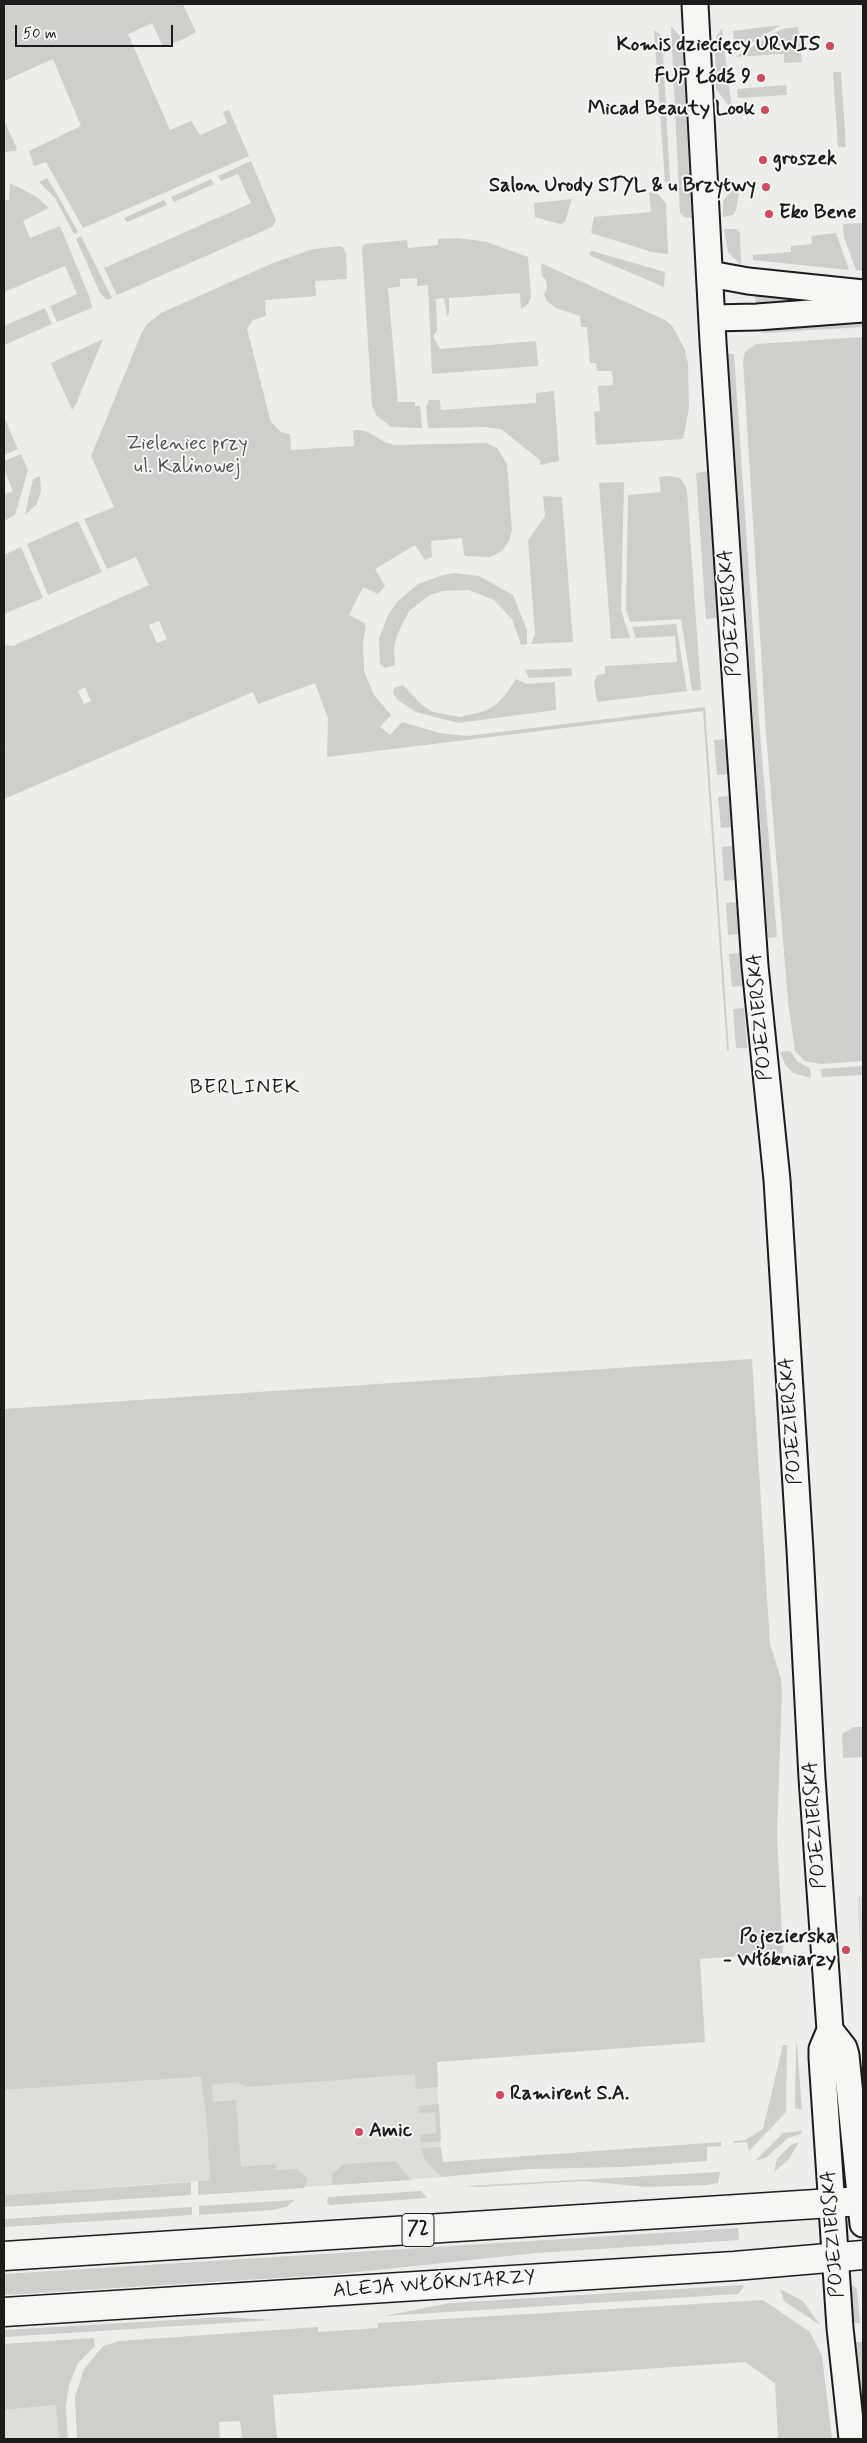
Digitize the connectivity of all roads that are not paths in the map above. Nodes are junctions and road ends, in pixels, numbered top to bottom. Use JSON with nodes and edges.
{"nodes":[{"id":1,"x":695,"y":4,"type":"edge"},
{"id":2,"x":710,"y":274,"type":"junction"},
{"id":3,"x":863,"y":293,"type":"edge"},
{"id":4,"x":863,"y":309,"type":"edge"},
{"id":5,"x":712,"y":318,"type":"junction"},
{"id":6,"x":830,"y":2030,"type":"junction"},
{"id":7,"x":832,"y":2204,"type":"junction"},
{"id":8,"x":862,"y":2209,"type":"edge"},
{"id":9,"x":863,"y":2255,"type":"edge"},
{"id":10,"x":4,"y":2256,"type":"edge"},
{"id":11,"x":835,"y":2258,"type":"junction"},
{"id":12,"x":4,"y":2312,"type":"edge"},
{"id":13,"x":852,"y":2439,"type":"edge"}],
"edges":[{"from":1,"to":2,"type":"street","name":"POJEZIERSKA"},
{"from":2,"to":3,"type":"street"},
{"from":2,"to":5,"type":"street","name":"POJEZIERSKA"},
{"from":4,"to":5,"type":"street"},
{"from":5,"to":6,"type":"street","name":"POJEZIERSKA"},
{"from":6,"to":7,"type":"street","name":"POJEZIERSKA"},
{"from":6,"to":8,"type":"street","name":"POJEZIERSKA"},
{"from":7,"to":8,"type":"main road","number":"72"},
{"from":7,"to":10,"type":"main road","number":"72"},
{"from":7,"to":11,"type":"street","name":"POJEZIERSKA"},
{"from":9,"to":11,"type":"main road","name":"ALEJA WŁÓKNIARZY"},
{"from":11,"to":12,"type":"main road","name":"ALEJA WŁÓKNIARZY"},
{"from":11,"to":13,"type":"street","name":"POJEZIERSKA"}]}
